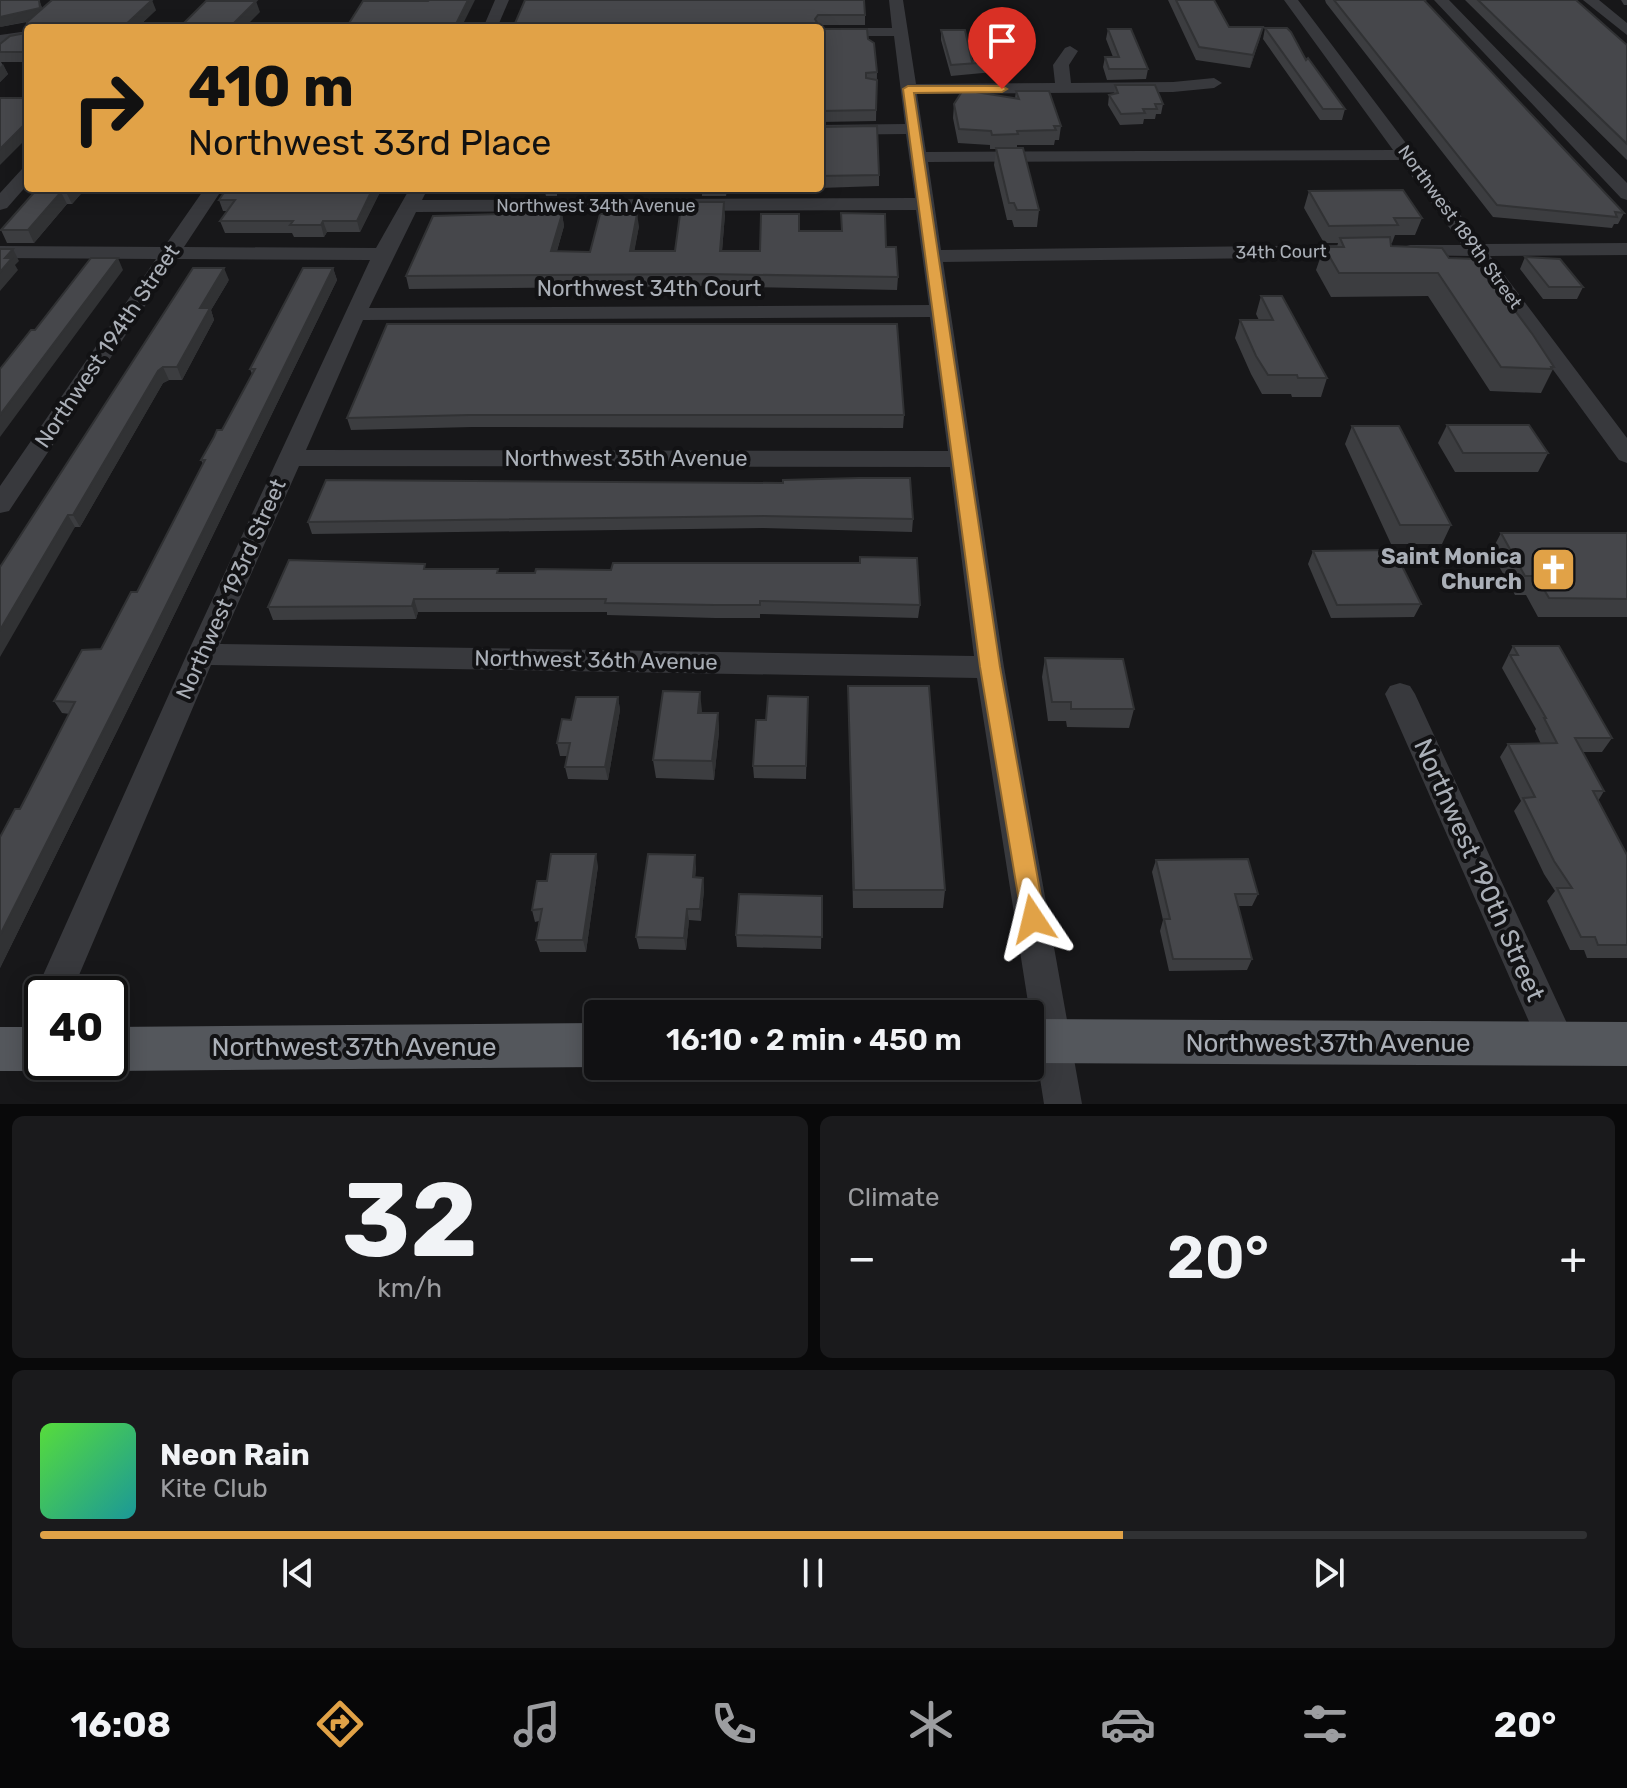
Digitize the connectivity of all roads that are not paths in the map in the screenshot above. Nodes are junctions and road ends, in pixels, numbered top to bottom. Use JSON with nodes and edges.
{"nodes":[{"id":1,"x":502,"y":0,"type":"edge"},
{"id":2,"x":896,"y":0,"type":"edge"},
{"id":3,"x":1291,"y":0,"type":"edge"},
{"id":4,"x":1441,"y":0,"type":"edge"},
{"id":5,"x":1590,"y":0,"type":"edge"},
{"id":6,"x":492,"y":24,"type":"edge"},
{"id":7,"x":1627,"y":31,"type":"edge"},
{"id":8,"x":824,"y":32,"type":"edge"},
{"id":9,"x":900,"y":32,"type":"junction"},
{"id":10,"x":24,"y":37,"type":"edge"},
{"id":11,"x":0,"y":40,"type":"edge"},
{"id":12,"x":1070,"y":51,"type":"dead end"},
{"id":13,"x":1214,"y":83,"type":"dead end"},
{"id":14,"x":908,"y":89,"type":"junction"},
{"id":15,"x":1064,"y":89,"type":"junction"},
{"id":16,"x":916,"y":129,"type":"junction"},
{"id":17,"x":824,"y":130,"type":"edge"},
{"id":18,"x":1407,"y":155,"type":"junction"},
{"id":19,"x":920,"y":157,"type":"junction"},
{"id":20,"x":24,"y":177,"type":"edge"},
{"id":21,"x":211,"y":192,"type":"edge"},
{"id":22,"x":1627,"y":194,"type":"edge"},
{"id":23,"x":415,"y":197,"type":"edge"},
{"id":24,"x":0,"y":204,"type":"edge"},
{"id":25,"x":926,"y":204,"type":"junction"},
{"id":26,"x":1627,"y":249,"type":"edge"},
{"id":27,"x":1478,"y":250,"type":"junction"},
{"id":28,"x":0,"y":252,"type":"edge"},
{"id":29,"x":168,"y":254,"type":"junction"},
{"id":30,"x":383,"y":254,"type":"junction"},
{"id":31,"x":934,"y":256,"type":"junction"},
{"id":32,"x":942,"y":311,"type":"junction"},
{"id":33,"x":356,"y":314,"type":"junction"},
{"id":34,"x":1600,"y":418,"type":"junction"},
{"id":35,"x":1627,"y":418,"type":"edge"},
{"id":36,"x":1627,"y":455,"type":"edge"},
{"id":37,"x":290,"y":458,"type":"junction"},
{"id":38,"x":963,"y":459,"type":"junction"},
{"id":39,"x":0,"y":505,"type":"edge"},
{"id":40,"x":201,"y":654,"type":"junction"},
{"id":41,"x":990,"y":667,"type":"junction"},
{"id":42,"x":1400,"y":694,"type":"dead end"},
{"id":43,"x":61,"y":976,"type":"edge"},
{"id":44,"x":1036,"y":1000,"type":"edge"},
{"id":45,"x":1044,"y":1041,"type":"edge"},
{"id":46,"x":1627,"y":1044,"type":"edge"},
{"id":47,"x":584,"y":1045,"type":"edge"},
{"id":48,"x":1558,"y":1045,"type":"junction"},
{"id":49,"x":1044,"y":1047,"type":"edge"},
{"id":50,"x":128,"y":1049,"type":"edge"},
{"id":51,"x":1063,"y":1104,"type":"edge"}],
"edges":[{"from":1,"to":6,"type":"street"},
{"from":2,"to":9,"type":"street"},
{"from":3,"to":18,"type":"street","name":"Northwest 189th Street"},
{"from":4,"to":22,"type":"street"},
{"from":5,"to":7,"type":"street"},
{"from":8,"to":9,"type":"street"},
{"from":9,"to":14,"type":"street"},
{"from":10,"to":11,"type":"street"},
{"from":12,"to":15,"type":"street"},
{"from":13,"to":15,"type":"street"},
{"from":14,"to":15,"type":"street"},
{"from":14,"to":16,"type":"street"},
{"from":16,"to":17,"type":"street"},
{"from":16,"to":19,"type":"street"},
{"from":18,"to":19,"type":"street"},
{"from":18,"to":27,"type":"street","name":"Northwest 189th Street"},
{"from":19,"to":25,"type":"street"},
{"from":20,"to":24,"type":"street"},
{"from":21,"to":29,"type":"street","name":"Northwest 194th Street"},
{"from":23,"to":25,"type":"street","name":"Northwest 34th Avenue"},
{"from":23,"to":30,"type":"street","name":"Northwest 193rd Street"},
{"from":25,"to":31,"type":"street"},
{"from":26,"to":27,"type":"street","name":"34th Court"},
{"from":27,"to":31,"type":"street","name":"34th Court"},
{"from":27,"to":34,"type":"street","name":"Northwest 189th Street"},
{"from":28,"to":29,"type":"street"},
{"from":29,"to":30,"type":"street"},
{"from":29,"to":39,"type":"street","name":"Northwest 194th Street"},
{"from":30,"to":33,"type":"street","name":"Northwest 193rd Street"},
{"from":31,"to":32,"type":"street"},
{"from":32,"to":33,"type":"street","name":"Northwest 34th Court"},
{"from":32,"to":38,"type":"street"},
{"from":33,"to":37,"type":"street","name":"Northwest 193rd Street"},
{"from":34,"to":35,"type":"street"},
{"from":34,"to":36,"type":"street","name":"Northwest 189th Street"},
{"from":37,"to":38,"type":"street","name":"Northwest 35th Avenue"},
{"from":37,"to":40,"type":"street","name":"Northwest 193rd Street"},
{"from":38,"to":41,"type":"street"},
{"from":40,"to":41,"type":"street","name":"Northwest 36th Avenue"},
{"from":40,"to":43,"type":"street","name":"Northwest 193rd Street"},
{"from":41,"to":44,"type":"street"},
{"from":42,"to":48,"type":"street","name":"Northwest 190th Street"},
{"from":45,"to":48,"type":"main road","name":"Northwest 37th Avenue"},
{"from":46,"to":48,"type":"main road","name":"Northwest 37th Avenue"},
{"from":47,"to":50,"type":"main road","name":"Northwest 37th Avenue"},
{"from":49,"to":51,"type":"street"}]}
